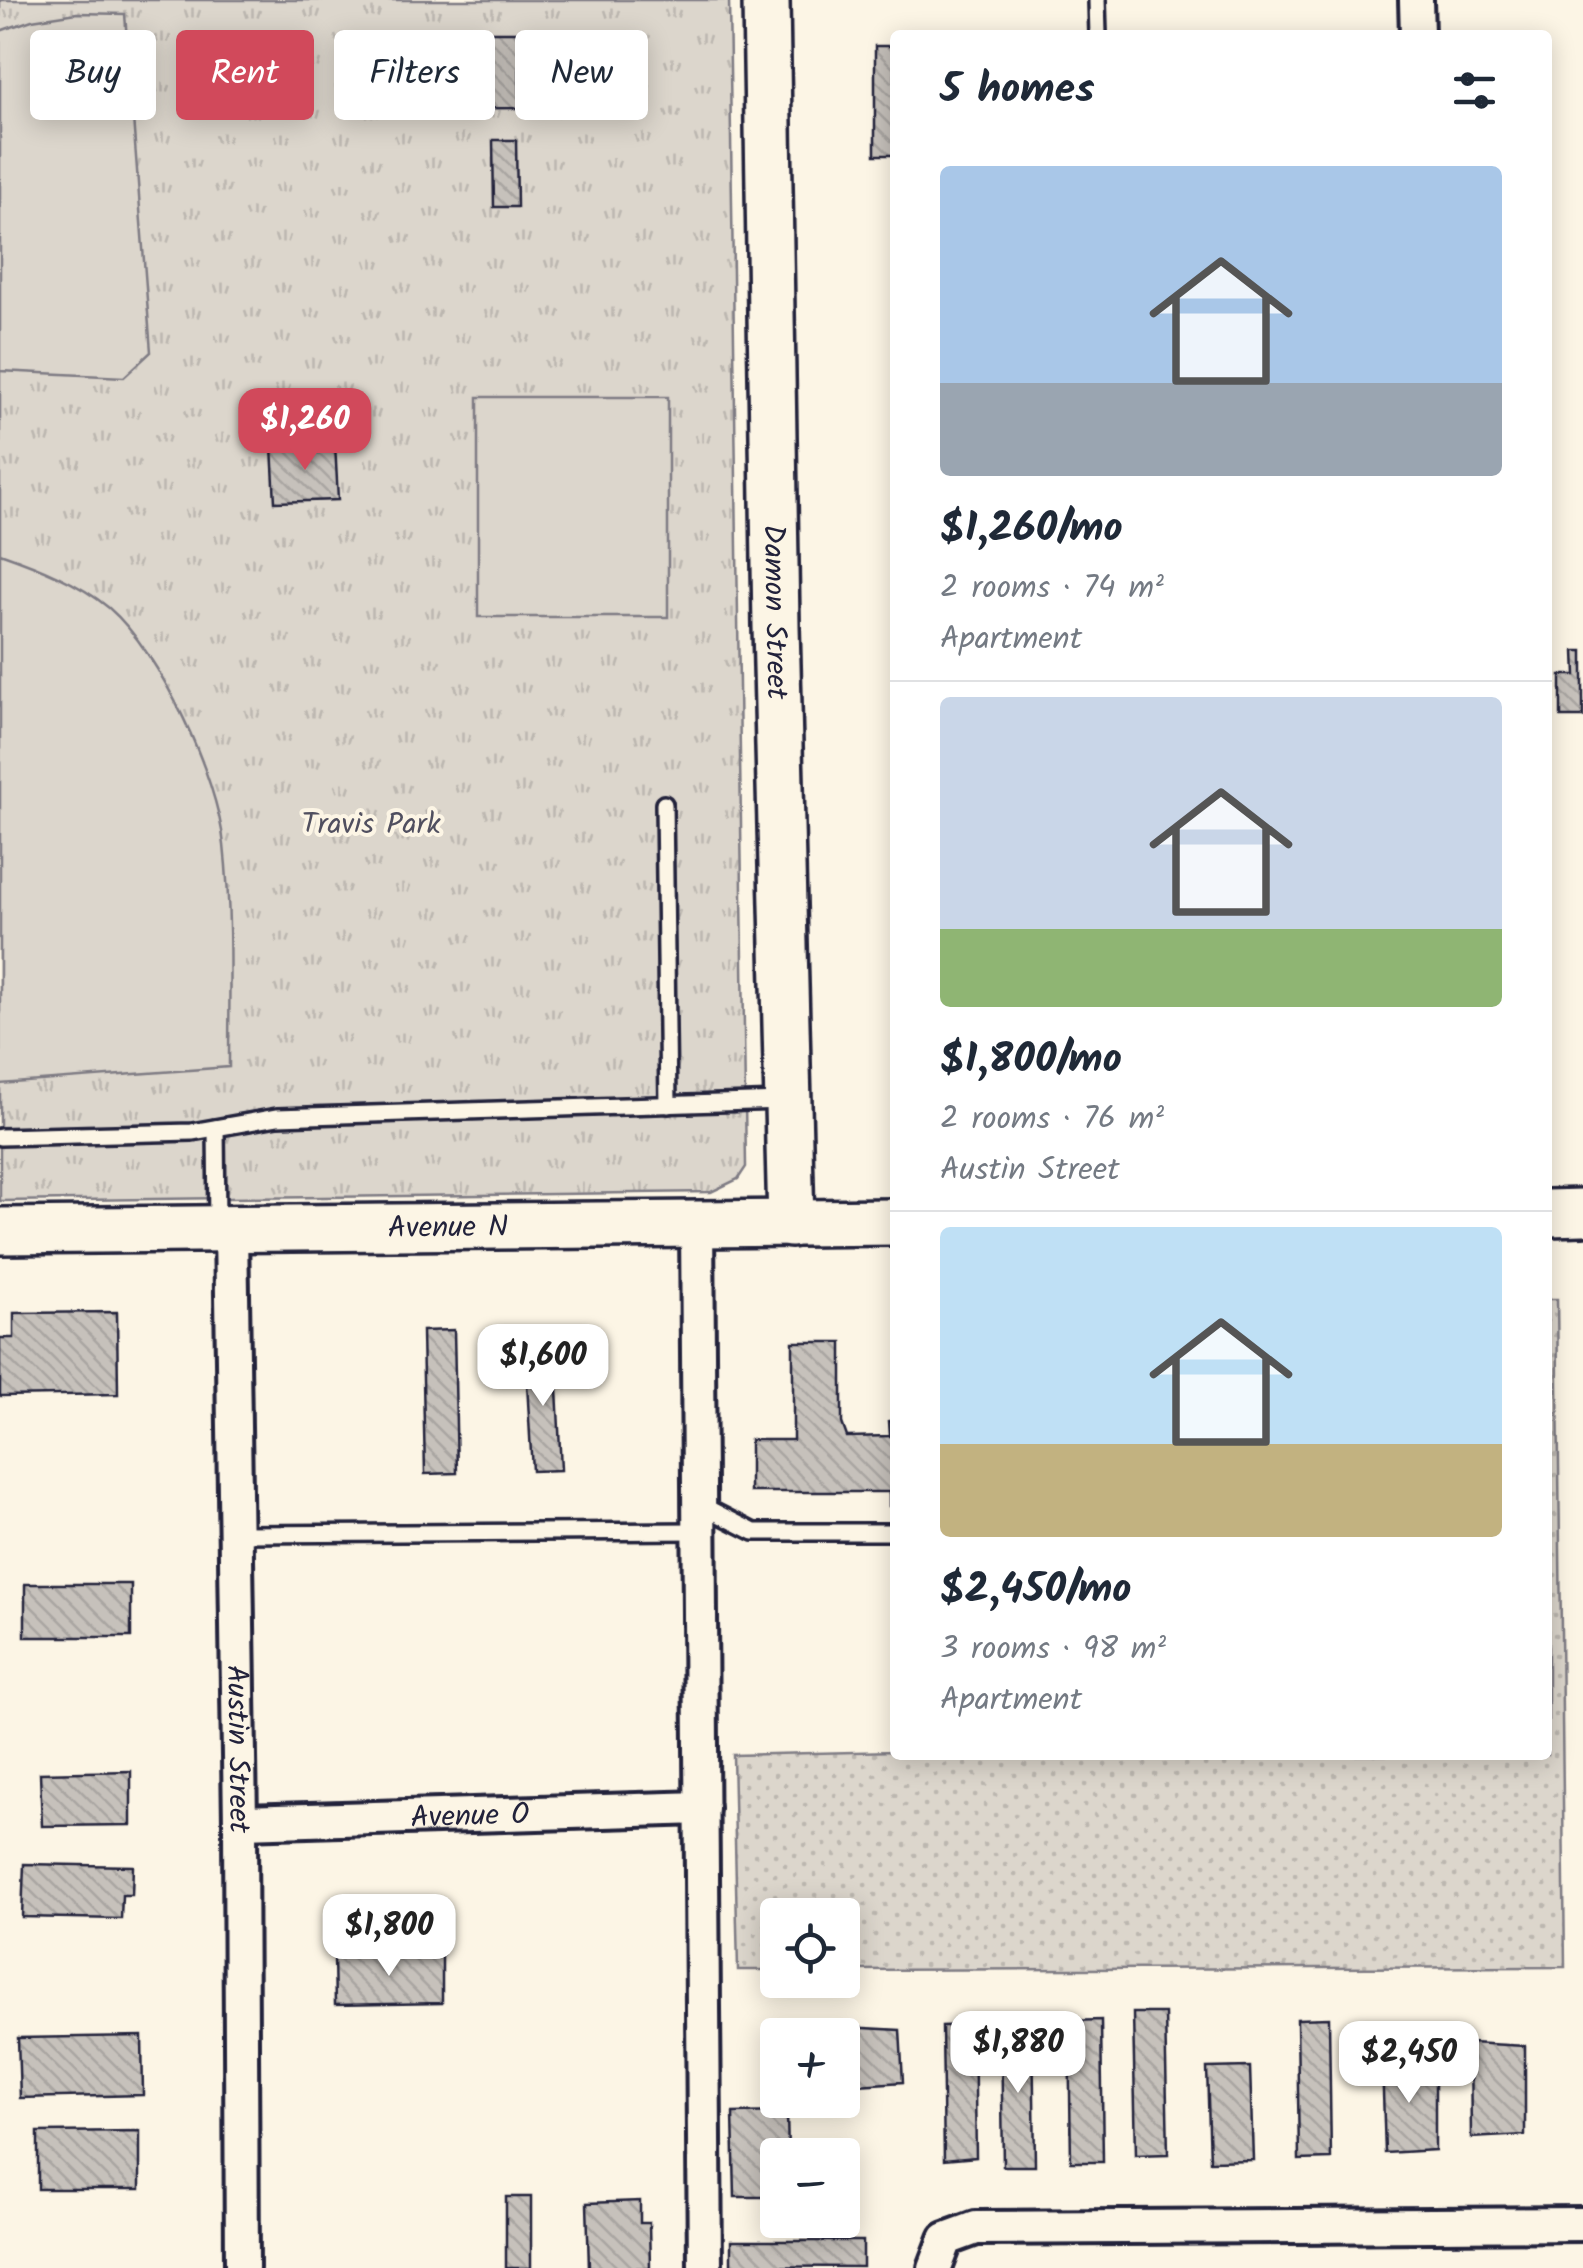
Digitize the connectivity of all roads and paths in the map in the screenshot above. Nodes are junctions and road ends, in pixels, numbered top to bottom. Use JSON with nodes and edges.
{"nodes":[{"id":1,"x":766,"y":0,"type":"edge"},
{"id":2,"x":1096,"y":0,"type":"edge"},
{"id":3,"x":1416,"y":0,"type":"edge"},
{"id":4,"x":1098,"y":30,"type":"edge"},
{"id":5,"x":1417,"y":30,"type":"edge"},
{"id":6,"x":664,"y":804,"type":"dead end"},
{"id":7,"x":788,"y":1101,"type":"junction"},
{"id":8,"x":668,"y":1105,"type":"junction"},
{"id":9,"x":216,"y":1128,"type":"junction"},
{"id":10,"x":0,"y":1137,"type":"edge"},
{"id":11,"x":1583,"y":1212,"type":"edge"},
{"id":12,"x":1552,"y":1213,"type":"edge"},
{"id":13,"x":890,"y":1222,"type":"edge"},
{"id":14,"x":697,"y":1223,"type":"junction"},
{"id":15,"x":791,"y":1224,"type":"junction"},
{"id":16,"x":224,"y":1228,"type":"junction"},
{"id":17,"x":0,"y":1231,"type":"edge"},
{"id":18,"x":699,"y":1518,"type":"junction"},
{"id":19,"x":890,"y":1532,"type":"edge"},
{"id":20,"x":234,"y":1534,"type":"junction"},
{"id":21,"x":702,"y":1808,"type":"junction"},
{"id":22,"x":240,"y":1822,"type":"junction"},
{"id":23,"x":1583,"y":2224,"type":"edge"},
{"id":24,"x":242,"y":2268,"type":"edge"},
{"id":25,"x":705,"y":2268,"type":"edge"},
{"id":26,"x":935,"y":2268,"type":"edge"}],
"edges":[{"from":1,"to":7,"type":"street","name":"Damon Street"},
{"from":2,"to":4,"type":"lane"},
{"from":3,"to":5,"type":"street"},
{"from":6,"to":8,"type":"lane"},
{"from":7,"to":8,"type":"lane"},
{"from":7,"to":15,"type":"street","name":"Damon Street"},
{"from":8,"to":9,"type":"lane"},
{"from":9,"to":10,"type":"lane"},
{"from":9,"to":16,"type":"lane"},
{"from":11,"to":12,"type":"street"},
{"from":13,"to":15,"type":"street","name":"Avenue N"},
{"from":14,"to":15,"type":"street","name":"Avenue N"},
{"from":14,"to":16,"type":"street","name":"Avenue N"},
{"from":14,"to":18,"type":"street"},
{"from":16,"to":17,"type":"street","name":"Avenue N"},
{"from":16,"to":20,"type":"street","name":"Austin Street"},
{"from":18,"to":19,"type":"lane"},
{"from":18,"to":20,"type":"lane"},
{"from":18,"to":21,"type":"street"},
{"from":20,"to":22,"type":"street","name":"Austin Street"},
{"from":21,"to":22,"type":"street","name":"Avenue O"},
{"from":21,"to":25,"type":"street"},
{"from":22,"to":24,"type":"street","name":"Austin Street"},
{"from":23,"to":26,"type":"street"}]}
